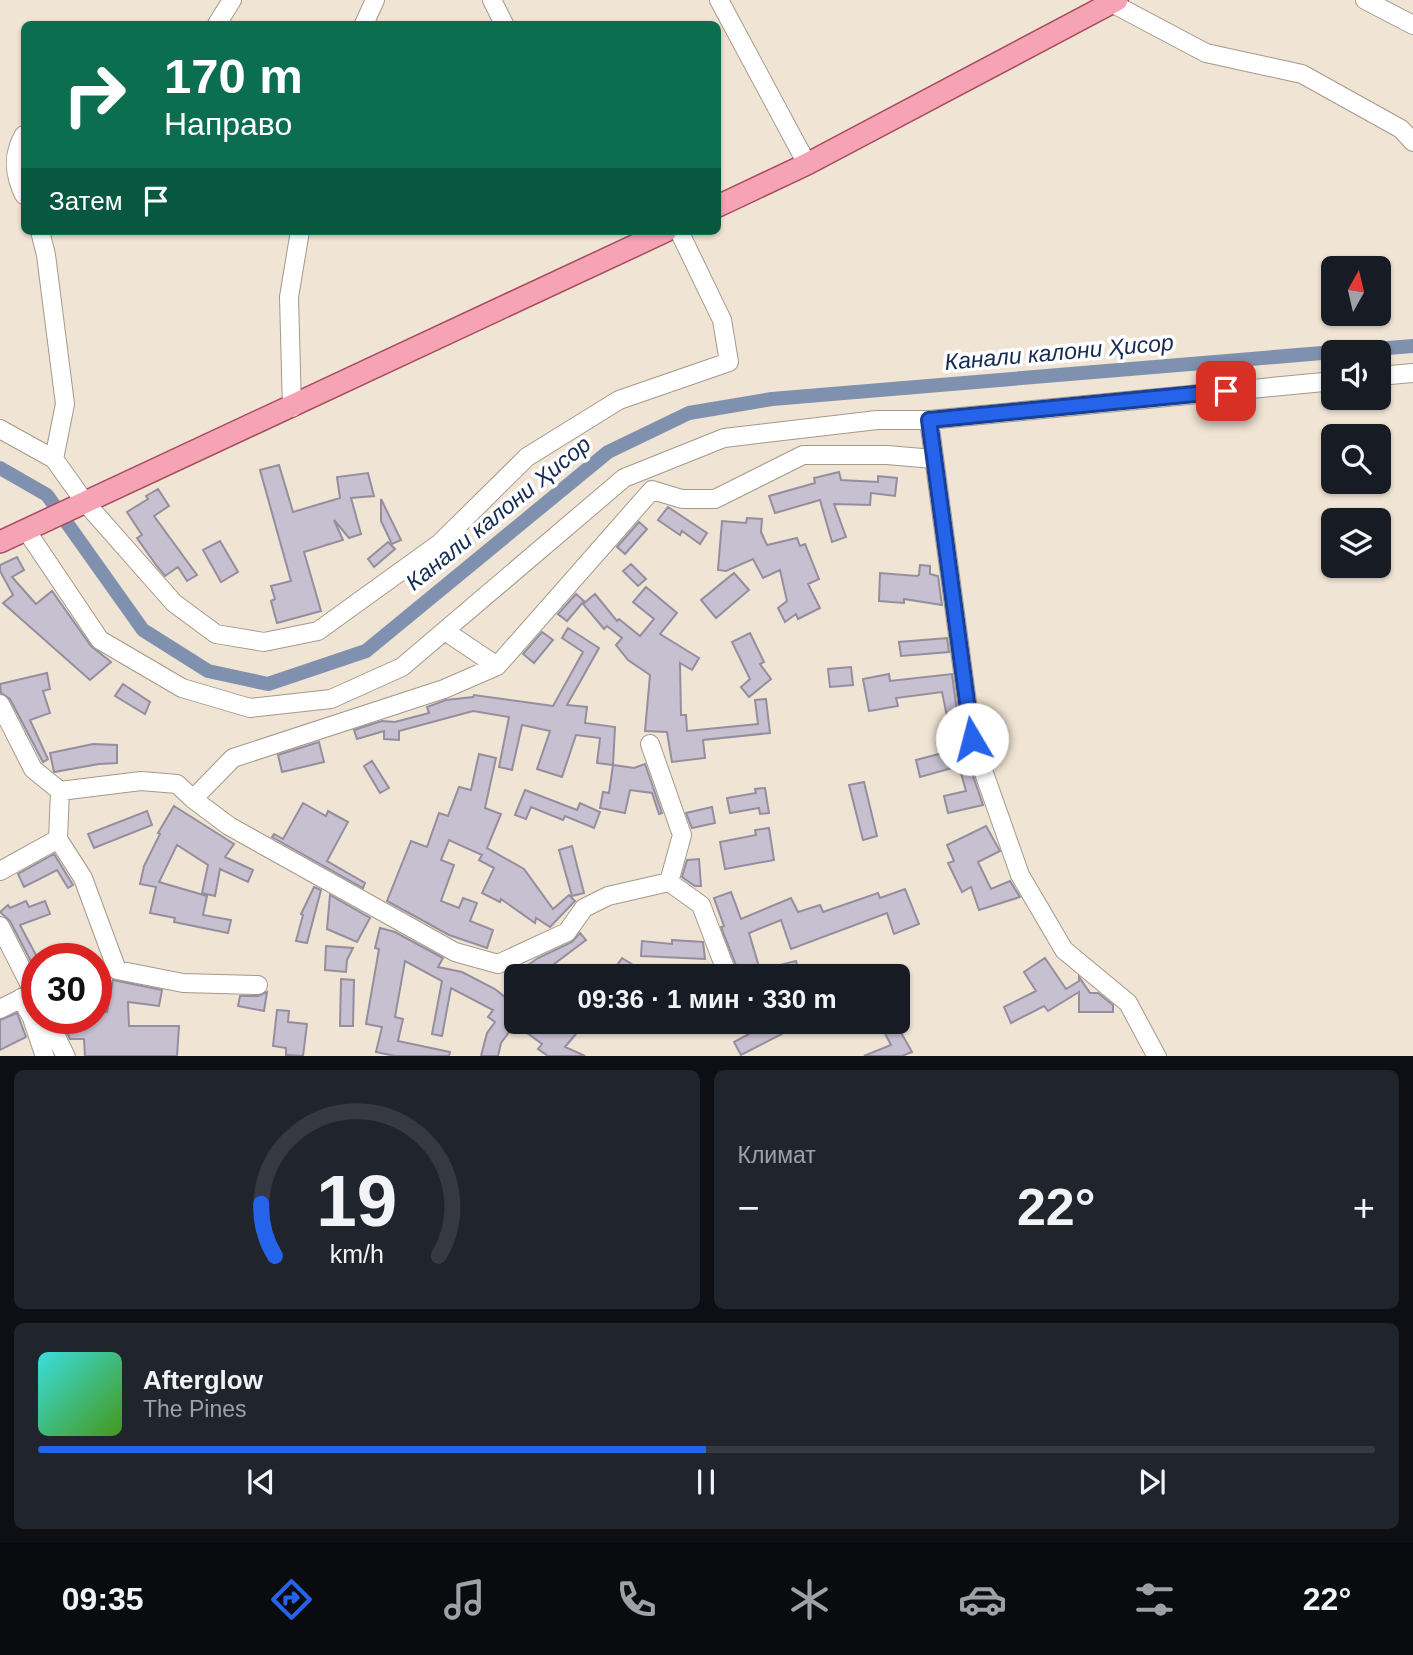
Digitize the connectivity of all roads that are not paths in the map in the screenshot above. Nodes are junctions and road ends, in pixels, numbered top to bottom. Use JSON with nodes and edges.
{"nodes":[{"id":1,"x":232,"y":0,"type":"edge"},
{"id":2,"x":375,"y":0,"type":"edge"},
{"id":3,"x":492,"y":0,"type":"edge"},
{"id":4,"x":719,"y":0,"type":"edge"},
{"id":5,"x":1365,"y":0,"type":"edge"},
{"id":6,"x":1112,"y":1,"type":"edge"},
{"id":7,"x":219,"y":21,"type":"edge"},
{"id":8,"x":365,"y":21,"type":"edge"},
{"id":9,"x":502,"y":21,"type":"edge"},
{"id":10,"x":1413,"y":25,"type":"edge"},
{"id":11,"x":1409,"y":130,"type":"edge"},
{"id":12,"x":21,"y":142,"type":"edge"},
{"id":13,"x":807,"y":164,"type":"junction"},
{"id":14,"x":21,"y":186,"type":"edge"},
{"id":15,"x":721,"y":205,"type":"edge"},
{"id":16,"x":41,"y":235,"type":"edge"},
{"id":17,"x":299,"y":235,"type":"edge"},
{"id":18,"x":681,"y":235,"type":"edge"},
{"id":19,"x":634,"y":237,"type":"edge"},
{"id":20,"x":1413,"y":373,"type":"edge"},
{"id":21,"x":1391,"y":375,"type":"edge"},
{"id":22,"x":1321,"y":382,"type":"edge"},
{"id":23,"x":292,"y":408,"type":"junction"},
{"id":24,"x":929,"y":420,"type":"junction"},
{"id":25,"x":0,"y":429,"type":"edge"},
{"id":26,"x":54,"y":459,"type":"junction"},
{"id":27,"x":934,"y":459,"type":"junction"},
{"id":28,"x":84,"y":501,"type":"junction"},
{"id":29,"x":8,"y":535,"type":"edge"},
{"id":30,"x":445,"y":631,"type":"junction"},
{"id":31,"x":497,"y":666,"type":"junction"},
{"id":32,"x":0,"y":704,"type":"edge"},
{"id":33,"x":650,"y":744,"type":"dead end"},
{"id":34,"x":60,"y":791,"type":"junction"},
{"id":35,"x":193,"y":799,"type":"junction"},
{"id":36,"x":58,"y":839,"type":"junction"},
{"id":37,"x":0,"y":871,"type":"edge"},
{"id":38,"x":669,"y":882,"type":"junction"},
{"id":39,"x":0,"y":926,"type":"edge"},
{"id":40,"x":723,"y":964,"type":"edge"},
{"id":41,"x":21,"y":975,"type":"edge"},
{"id":42,"x":258,"y":985,"type":"dead end"},
{"id":43,"x":21,"y":1000,"type":"edge"},
{"id":44,"x":0,"y":1009,"type":"edge"},
{"id":45,"x":38,"y":1034,"type":"edge"},
{"id":46,"x":55,"y":1034,"type":"edge"},
{"id":47,"x":46,"y":1056,"type":"edge"},
{"id":48,"x":66,"y":1056,"type":"edge"},
{"id":49,"x":1157,"y":1056,"type":"edge"}],
"edges":[{"from":1,"to":7,"type":"street"},
{"from":2,"to":8,"type":"street"},
{"from":3,"to":9,"type":"street"},
{"from":4,"to":13,"type":"street"},
{"from":5,"to":10,"type":"street"},
{"from":6,"to":11,"type":"street"},
{"from":6,"to":13,"type":"main road"},
{"from":12,"to":14,"type":"street"},
{"from":13,"to":15,"type":"main road"},
{"from":16,"to":26,"type":"street"},
{"from":17,"to":23,"type":"street"},
{"from":18,"to":28,"type":"street"},
{"from":19,"to":23,"type":"main road"},
{"from":20,"to":21,"type":"street"},
{"from":22,"to":24,"type":"street"},
{"from":23,"to":28,"type":"main road"},
{"from":24,"to":27,"type":"street"},
{"from":24,"to":30,"type":"street"},
{"from":25,"to":26,"type":"street"},
{"from":26,"to":28,"type":"street"},
{"from":27,"to":31,"type":"street"},
{"from":27,"to":49,"type":"street"},
{"from":28,"to":29,"type":"main road"},
{"from":29,"to":30,"type":"street"},
{"from":30,"to":31,"type":"street"},
{"from":31,"to":35,"type":"street"},
{"from":32,"to":34,"type":"street"},
{"from":33,"to":38,"type":"street"},
{"from":34,"to":35,"type":"street"},
{"from":34,"to":36,"type":"street"},
{"from":35,"to":38,"type":"street"},
{"from":36,"to":37,"type":"street"},
{"from":36,"to":42,"type":"street"},
{"from":38,"to":40,"type":"street"},
{"from":39,"to":41,"type":"street"},
{"from":43,"to":44,"type":"street"},
{"from":45,"to":47,"type":"street"},
{"from":46,"to":48,"type":"street"}]}
